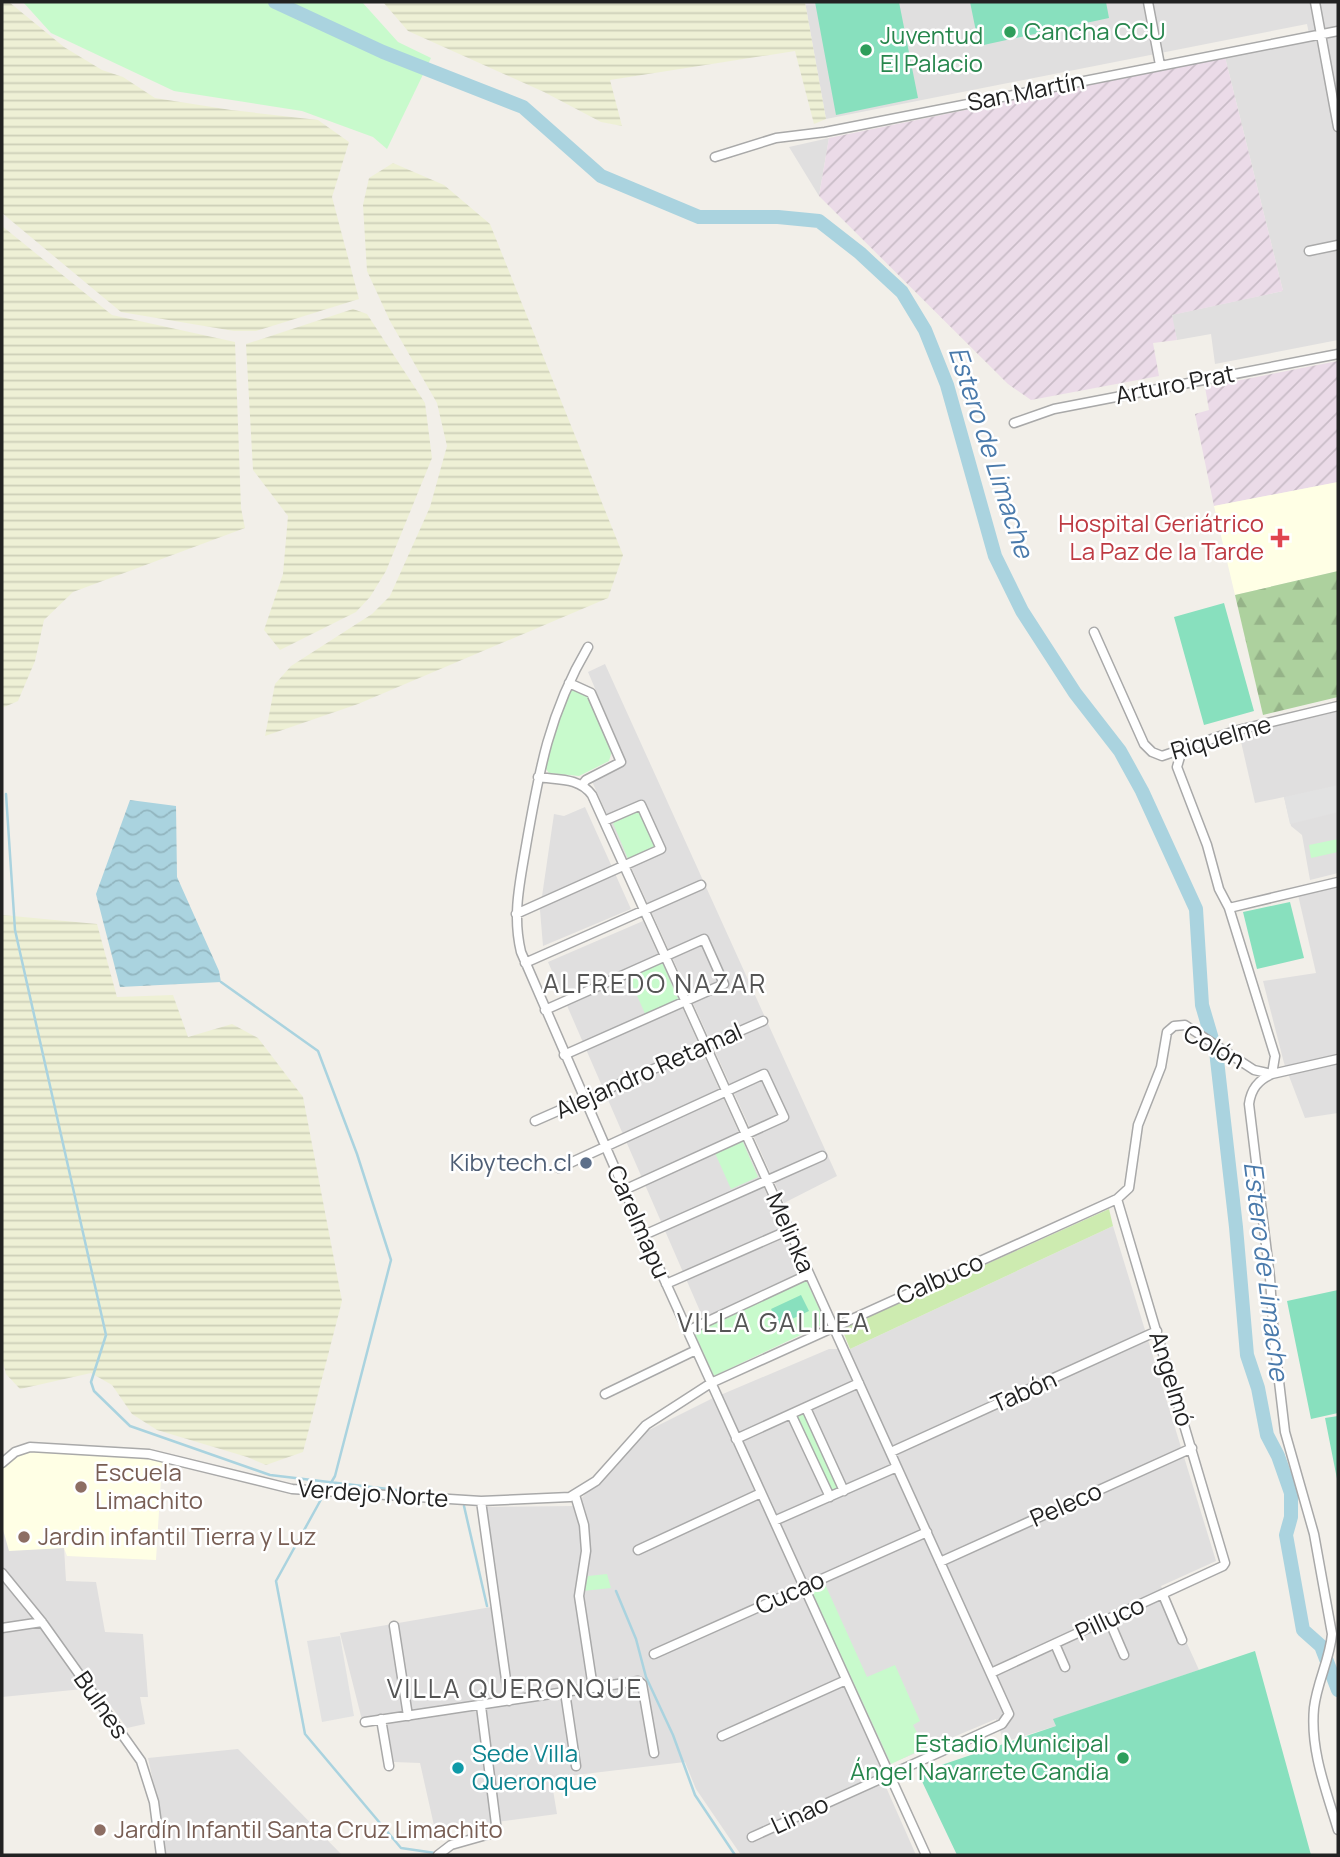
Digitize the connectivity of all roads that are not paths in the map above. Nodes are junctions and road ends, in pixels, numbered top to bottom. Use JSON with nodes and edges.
{"nodes":[{"id":1,"x":1148,"y":2,"type":"edge"},
{"id":2,"x":1315,"y":2,"type":"edge"},
{"id":3,"x":1338,"y":31,"type":"edge"},
{"id":4,"x":1321,"y":34,"type":"junction"},
{"id":5,"x":1160,"y":65,"type":"junction"},
{"id":6,"x":1338,"y":127,"type":"edge"},
{"id":7,"x":715,"y":157,"type":"dead end"},
{"id":8,"x":1338,"y":245,"type":"edge"},
{"id":9,"x":1308,"y":251,"type":"dead end"},
{"id":10,"x":1338,"y":354,"type":"edge"},
{"id":11,"x":1014,"y":423,"type":"dead end"},
{"id":12,"x":1094,"y":632,"type":"dead end"},
{"id":13,"x":588,"y":647,"type":"dead end"},
{"id":14,"x":569,"y":683,"type":"junction"},
{"id":15,"x":1338,"y":706,"type":"edge"},
{"id":16,"x":1182,"y":750,"type":"junction"},
{"id":17,"x":538,"y":777,"type":"junction"},
{"id":18,"x":582,"y":785,"type":"junction"},
{"id":19,"x":604,"y":821,"type":"junction"},
{"id":20,"x":624,"y":865,"type":"junction"},
{"id":21,"x":1338,"y":881,"type":"edge"},
{"id":22,"x":701,"y":885,"type":"dead end"},
{"id":23,"x":1229,"y":908,"type":"junction"},
{"id":24,"x":645,"y":911,"type":"junction"},
{"id":25,"x":516,"y":914,"type":"junction"},
{"id":26,"x":665,"y":956,"type":"junction"},
{"id":27,"x":525,"y":963,"type":"junction"},
{"id":28,"x":686,"y":1001,"type":"junction"},
{"id":29,"x":545,"y":1010,"type":"junction"},
{"id":30,"x":763,"y":1021,"type":"dead end"},
{"id":31,"x":706,"y":1047,"type":"junction"},
{"id":32,"x":564,"y":1055,"type":"junction"},
{"id":33,"x":1338,"y":1059,"type":"edge"},
{"id":34,"x":1272,"y":1074,"type":"junction"},
{"id":35,"x":726,"y":1091,"type":"junction"},
{"id":36,"x":584,"y":1100,"type":"junction"},
{"id":37,"x":535,"y":1121,"type":"dead end"},
{"id":38,"x":746,"y":1135,"type":"junction"},
{"id":39,"x":605,"y":1147,"type":"junction"},
{"id":40,"x":822,"y":1156,"type":"dead end"},
{"id":41,"x":559,"y":1168,"type":"dead end"},
{"id":42,"x":767,"y":1181,"type":"junction"},
{"id":43,"x":1129,"y":1188,"type":"joint"},
{"id":44,"x":624,"y":1190,"type":"junction"},
{"id":45,"x":1117,"y":1199,"type":"junction"},
{"id":46,"x":789,"y":1230,"type":"junction"},
{"id":47,"x":644,"y":1235,"type":"junction"},
{"id":48,"x":809,"y":1274,"type":"junction"},
{"id":49,"x":666,"y":1284,"type":"junction"},
{"id":50,"x":833,"y":1327,"type":"junction"},
{"id":51,"x":687,"y":1331,"type":"junction"},
{"id":52,"x":1157,"y":1331,"type":"junction"},
{"id":53,"x":696,"y":1350,"type":"junction"},
{"id":54,"x":711,"y":1383,"type":"junction"},
{"id":55,"x":859,"y":1383,"type":"junction"},
{"id":56,"x":604,"y":1394,"type":"dead end"},
{"id":57,"x":806,"y":1408,"type":"junction"},
{"id":58,"x":791,"y":1414,"type":"junction"},
{"id":59,"x":736,"y":1439,"type":"junction"},
{"id":60,"x":1192,"y":1448,"type":"junction"},
{"id":61,"x":891,"y":1452,"type":"junction"},
{"id":62,"x":2,"y":1463,"type":"edge"},
{"id":63,"x":897,"y":1467,"type":"junction"},
{"id":64,"x":844,"y":1491,"type":"junction"},
{"id":65,"x":761,"y":1493,"type":"junction"},
{"id":66,"x":575,"y":1495,"type":"junction"},
{"id":67,"x":830,"y":1497,"type":"junction"},
{"id":68,"x":481,"y":1501,"type":"junction"},
{"id":69,"x":774,"y":1521,"type":"junction"},
{"id":70,"x":927,"y":1532,"type":"junction"},
{"id":71,"x":638,"y":1550,"type":"dead end"},
{"id":72,"x":1225,"y":1560,"type":"joint"},
{"id":73,"x":940,"y":1562,"type":"junction"},
{"id":74,"x":2,"y":1573,"type":"edge"},
{"id":75,"x":804,"y":1587,"type":"junction"},
{"id":76,"x":1163,"y":1595,"type":"junction"},
{"id":77,"x":1108,"y":1620,"type":"junction"},
{"id":78,"x":42,"y":1622,"type":"junction"},
{"id":79,"x":394,"y":1626,"type":"dead end"},
{"id":80,"x":2,"y":1628,"type":"edge"},
{"id":81,"x":1182,"y":1640,"type":"dead end"},
{"id":82,"x":1055,"y":1644,"type":"junction"},
{"id":83,"x":654,"y":1654,"type":"dead end"},
{"id":84,"x":1124,"y":1655,"type":"dead end"},
{"id":85,"x":1065,"y":1667,"type":"dead end"},
{"id":86,"x":990,"y":1673,"type":"junction"},
{"id":87,"x":846,"y":1680,"type":"junction"},
{"id":88,"x":593,"y":1688,"type":"junction"},
{"id":89,"x":565,"y":1692,"type":"junction"},
{"id":90,"x":509,"y":1701,"type":"junction"},
{"id":91,"x":481,"y":1706,"type":"junction"},
{"id":92,"x":408,"y":1716,"type":"junction"},
{"id":93,"x":381,"y":1719,"type":"junction"},
{"id":94,"x":365,"y":1722,"type":"dead end"},
{"id":95,"x":1002,"y":1724,"type":"joint"},
{"id":96,"x":722,"y":1736,"type":"dead end"},
{"id":97,"x":654,"y":1753,"type":"dead end"},
{"id":98,"x":389,"y":1766,"type":"dead end"},
{"id":99,"x":576,"y":1766,"type":"dead end"},
{"id":100,"x":889,"y":1774,"type":"junction"},
{"id":101,"x":1338,"y":1830,"type":"edge"},
{"id":102,"x":752,"y":1838,"type":"dead end"},
{"id":103,"x":440,"y":1853,"type":"edge"},
{"id":104,"x":161,"y":1855,"type":"edge"},
{"id":105,"x":926,"y":1855,"type":"edge"}],
"edges":[{"from":1,"to":5,"type":"street"},
{"from":2,"to":4,"type":"street"},
{"from":3,"to":4,"type":"street","name":"San Martín"},
{"from":4,"to":5,"type":"street","name":"San Martín"},
{"from":4,"to":6,"type":"street"},
{"from":5,"to":7,"type":"street","name":"San Martín"},
{"from":8,"to":9,"type":"street"},
{"from":10,"to":11,"type":"street","name":"Arturo Prat"},
{"from":12,"to":16,"type":"street","name":"Riquelme"},
{"from":13,"to":14,"type":"street","name":"Carelmapu"},
{"from":14,"to":17,"type":"street","name":"Carelmapu"},
{"from":14,"to":18,"type":"street"},
{"from":15,"to":16,"type":"street","name":"Riquelme"},
{"from":16,"to":23,"type":"street"},
{"from":17,"to":18,"type":"street"},
{"from":17,"to":25,"type":"street","name":"Carelmapu"},
{"from":18,"to":19,"type":"street","name":"Melinka"},
{"from":19,"to":20,"type":"street","name":"Melinka"},
{"from":19,"to":20,"type":"street"},
{"from":20,"to":24,"type":"street","name":"Melinka"},
{"from":20,"to":25,"type":"street"},
{"from":21,"to":23,"type":"street"},
{"from":22,"to":24,"type":"street"},
{"from":23,"to":34,"type":"street"},
{"from":24,"to":26,"type":"street","name":"Melinka"},
{"from":24,"to":27,"type":"street"},
{"from":25,"to":27,"type":"street","name":"Carelmapu"},
{"from":26,"to":28,"type":"street","name":"Melinka"},
{"from":26,"to":28,"type":"street"},
{"from":26,"to":29,"type":"street"},
{"from":27,"to":29,"type":"street","name":"Carelmapu"},
{"from":28,"to":31,"type":"street","name":"Melinka"},
{"from":28,"to":32,"type":"street"},
{"from":29,"to":32,"type":"street","name":"Carelmapu"},
{"from":30,"to":31,"type":"street","name":"Alejandro Retamal"},
{"from":31,"to":35,"type":"street","name":"Melinka"},
{"from":31,"to":36,"type":"street","name":"Alejandro Retamal"},
{"from":32,"to":36,"type":"street","name":"Carelmapu"},
{"from":33,"to":34,"type":"street","name":"Colón"},
{"from":34,"to":43,"type":"street","name":"Colón"},
{"from":34,"to":101,"type":"street"},
{"from":35,"to":38,"type":"street","name":"Melinka"},
{"from":35,"to":38,"type":"street"},
{"from":35,"to":39,"type":"street"},
{"from":36,"to":37,"type":"street","name":"Alejandro Retamal"},
{"from":36,"to":39,"type":"street","name":"Carelmapu"},
{"from":38,"to":42,"type":"street","name":"Melinka"},
{"from":38,"to":44,"type":"street"},
{"from":39,"to":41,"type":"street"},
{"from":39,"to":44,"type":"street","name":"Carelmapu"},
{"from":40,"to":42,"type":"street"},
{"from":42,"to":46,"type":"street","name":"Melinka"},
{"from":42,"to":47,"type":"street"},
{"from":43,"to":45,"type":"street","name":"Calbuco"},
{"from":44,"to":47,"type":"street","name":"Carelmapu"},
{"from":45,"to":50,"type":"street","name":"Calbuco"},
{"from":45,"to":52,"type":"street","name":"Angelmó"},
{"from":46,"to":48,"type":"street","name":"Melinka"},
{"from":46,"to":49,"type":"street"},
{"from":47,"to":49,"type":"street","name":"Carelmapu"},
{"from":48,"to":50,"type":"street","name":"Melinka"},
{"from":48,"to":51,"type":"street"},
{"from":49,"to":51,"type":"street","name":"Carelmapu"},
{"from":50,"to":54,"type":"street","name":"Calbuco"},
{"from":50,"to":55,"type":"street","name":"Melinka"},
{"from":51,"to":53,"type":"street","name":"Carelmapu"},
{"from":52,"to":60,"type":"street","name":"Angelmó"},
{"from":52,"to":61,"type":"street","name":"Tabón"},
{"from":53,"to":54,"type":"street","name":"Carelmapu"},
{"from":53,"to":56,"type":"street"},
{"from":54,"to":59,"type":"street","name":"Carelmapu"},
{"from":54,"to":66,"type":"street"},
{"from":55,"to":57,"type":"street"},
{"from":55,"to":61,"type":"street","name":"Melinka"},
{"from":57,"to":58,"type":"street"},
{"from":57,"to":64,"type":"street"},
{"from":58,"to":59,"type":"street"},
{"from":58,"to":67,"type":"street"},
{"from":59,"to":65,"type":"street","name":"Carelmapu"},
{"from":60,"to":72,"type":"street","name":"Angelmó"},
{"from":60,"to":73,"type":"street","name":"Peleco"},
{"from":61,"to":63,"type":"street","name":"Melinka"},
{"from":62,"to":68,"type":"street","name":"Verdejo Norte"},
{"from":63,"to":64,"type":"street"},
{"from":63,"to":70,"type":"street","name":"Melinka"},
{"from":64,"to":67,"type":"street"},
{"from":65,"to":69,"type":"street","name":"Carelmapu"},
{"from":65,"to":71,"type":"street"},
{"from":66,"to":68,"type":"street","name":"Verdejo Norte"},
{"from":66,"to":88,"type":"street"},
{"from":67,"to":69,"type":"street"},
{"from":68,"to":90,"type":"street"},
{"from":69,"to":75,"type":"street","name":"Carelmapu"},
{"from":70,"to":73,"type":"street","name":"Melinka"},
{"from":70,"to":75,"type":"street","name":"Cucao"},
{"from":72,"to":76,"type":"street","name":"Pilluco"},
{"from":73,"to":86,"type":"street","name":"Melinka"},
{"from":74,"to":78,"type":"street","name":"Bulnes"},
{"from":75,"to":83,"type":"street","name":"Cucao"},
{"from":75,"to":87,"type":"street","name":"Carelmapu"},
{"from":76,"to":77,"type":"street","name":"Pilluco"},
{"from":76,"to":81,"type":"street"},
{"from":77,"to":82,"type":"street","name":"Pilluco"},
{"from":77,"to":84,"type":"street"},
{"from":78,"to":80,"type":"street"},
{"from":78,"to":104,"type":"street","name":"Bulnes"},
{"from":79,"to":92,"type":"street"},
{"from":82,"to":85,"type":"street"},
{"from":82,"to":86,"type":"street","name":"Pilluco"},
{"from":86,"to":95,"type":"street","name":"Melinka"},
{"from":87,"to":96,"type":"street"},
{"from":87,"to":100,"type":"street","name":"Carelmapu"},
{"from":88,"to":89,"type":"street"},
{"from":88,"to":97,"type":"street"},
{"from":89,"to":90,"type":"street"},
{"from":89,"to":99,"type":"street"},
{"from":90,"to":91,"type":"street"},
{"from":91,"to":92,"type":"street"},
{"from":91,"to":103,"type":"street"},
{"from":92,"to":93,"type":"street"},
{"from":93,"to":94,"type":"street"},
{"from":93,"to":98,"type":"street"},
{"from":95,"to":100,"type":"street","name":"Linao"},
{"from":100,"to":102,"type":"street","name":"Linao"},
{"from":100,"to":105,"type":"street","name":"Carelmapu"}]}
